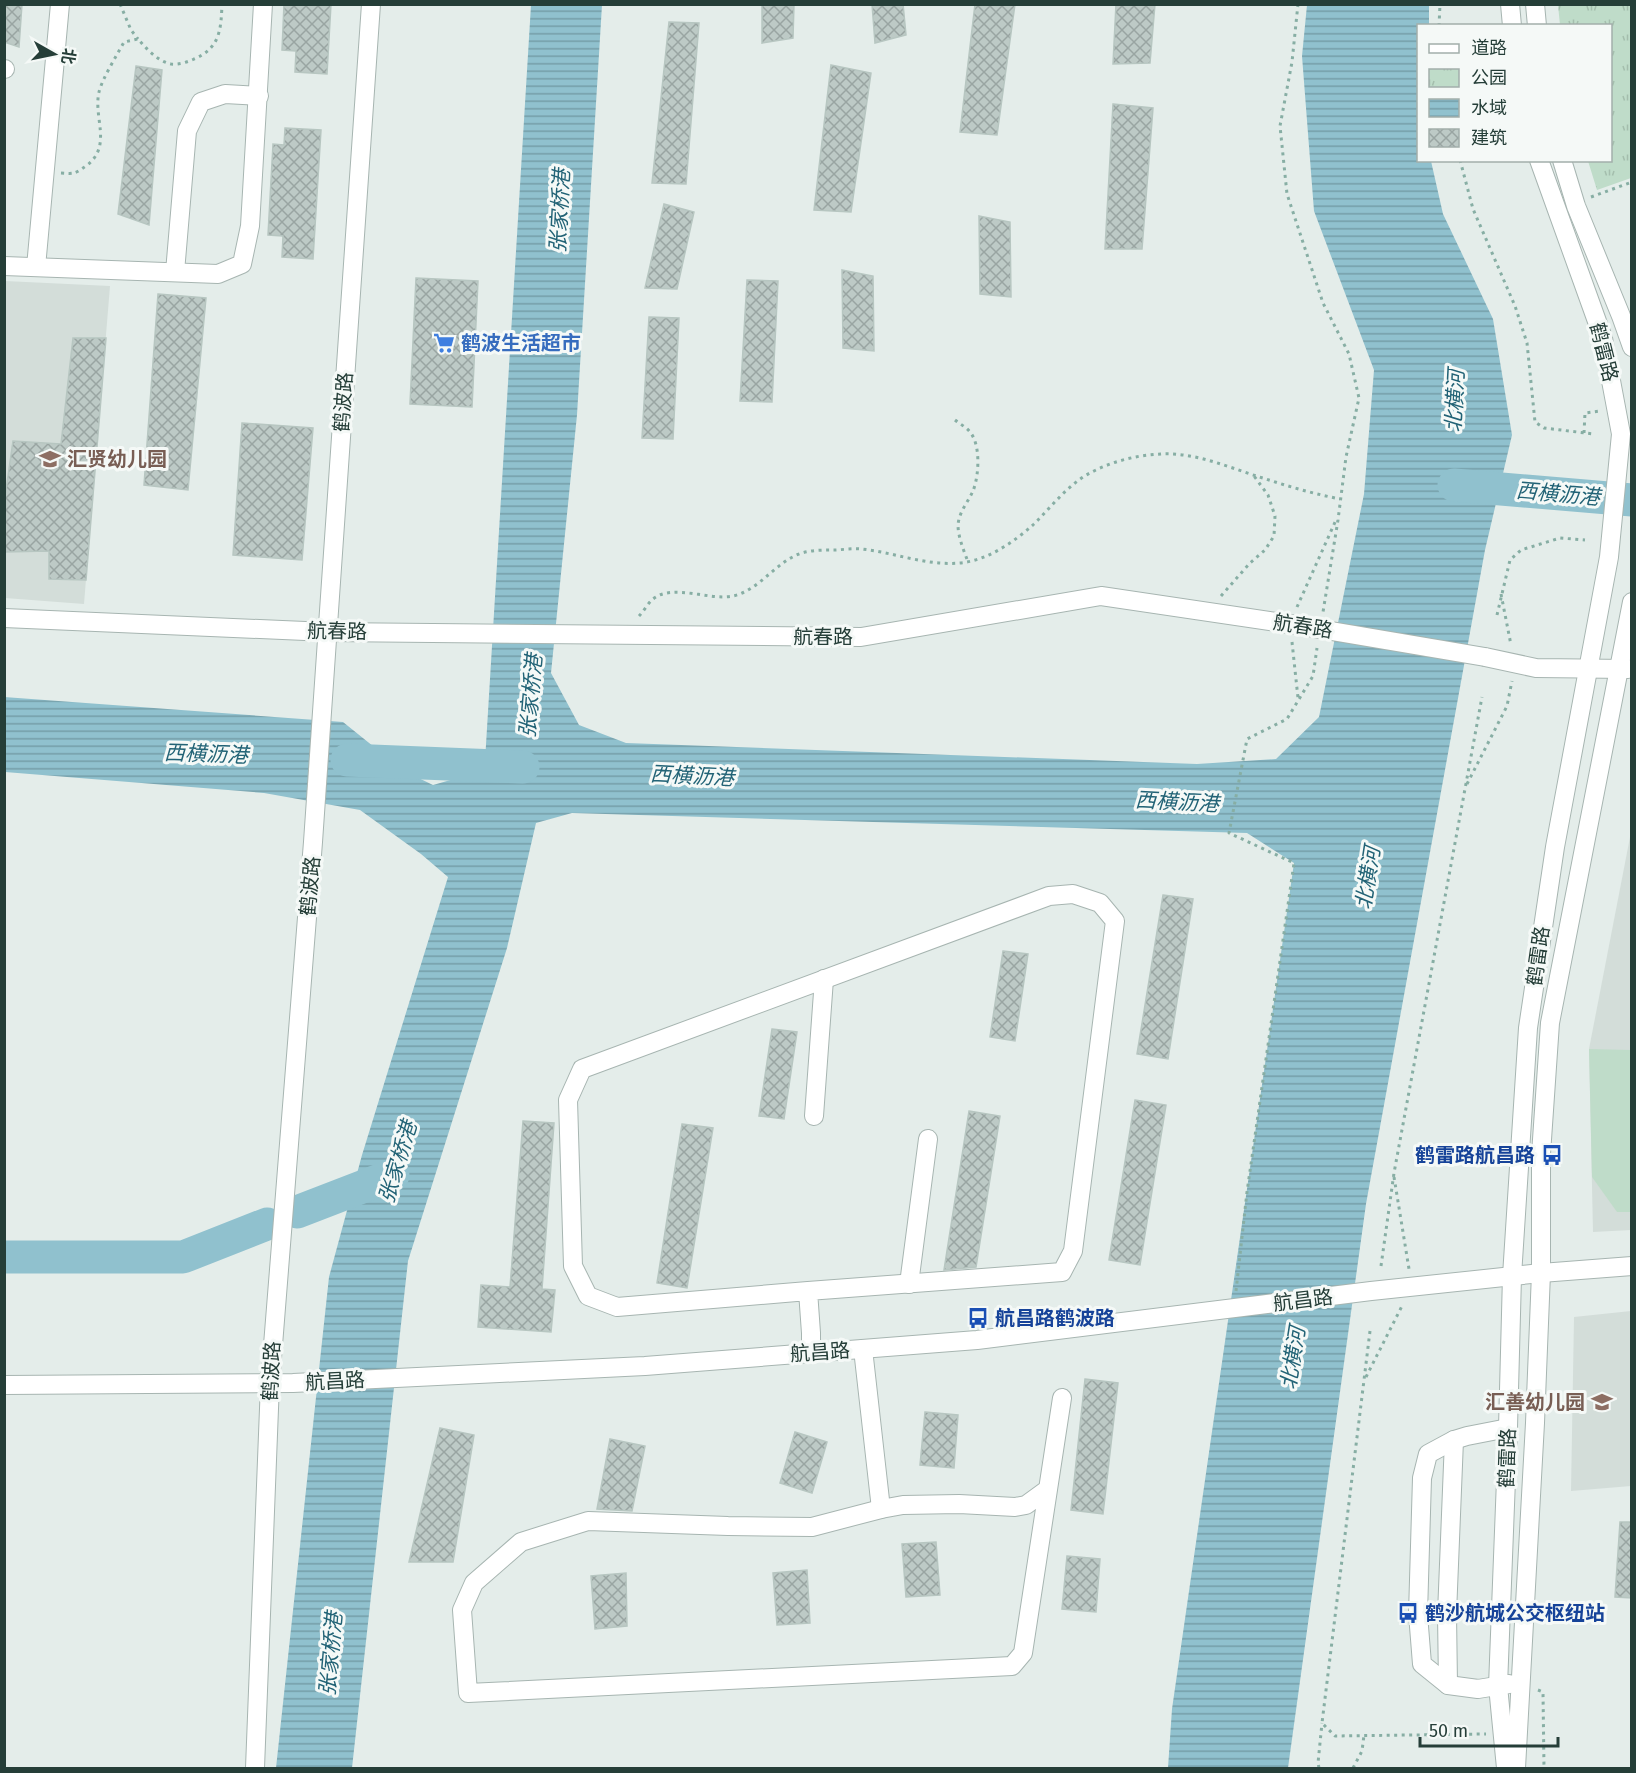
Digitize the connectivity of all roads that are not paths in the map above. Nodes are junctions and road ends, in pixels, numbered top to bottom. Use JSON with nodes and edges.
{"nodes":[{"id":1,"x":60,"y":4,"type":"edge"},
{"id":2,"x":263,"y":4,"type":"edge"},
{"id":3,"x":371,"y":4,"type":"edge"},
{"id":4,"x":1510,"y":4,"type":"edge"},
{"id":5,"x":1535,"y":4,"type":"edge"},
{"id":6,"x":1512,"y":24,"type":"edge"},
{"id":7,"x":1537,"y":24,"type":"edge"},
{"id":8,"x":259,"y":96,"type":"junction"},
{"id":9,"x":1540,"y":162,"type":"edge"},
{"id":10,"x":1563,"y":162,"type":"edge"},
{"id":11,"x":4,"y":266,"type":"edge"},
{"id":12,"x":36,"y":267,"type":"junction"},
{"id":13,"x":175,"y":272,"type":"junction"},
{"id":14,"x":1632,"y":347,"type":"edge"},
{"id":15,"x":1632,"y":602,"type":"edge"},
{"id":16,"x":4,"y":618,"type":"edge"},
{"id":17,"x":328,"y":632,"type":"junction"},
{"id":18,"x":1589,"y":669,"type":"junction"},
{"id":19,"x":1625,"y":669,"type":"edge"},
{"id":20,"x":824,"y":979,"type":"junction"},
{"id":21,"x":814,"y":1116,"type":"dead end"},
{"id":22,"x":928,"y":1139,"type":"dead end"},
{"id":23,"x":1632,"y":1266,"type":"edge"},
{"id":24,"x":1540,"y":1273,"type":"junction"},
{"id":25,"x":1512,"y":1276,"type":"junction"},
{"id":26,"x":909,"y":1284,"type":"junction"},
{"id":27,"x":808,"y":1291,"type":"junction"},
{"id":28,"x":862,"y":1349,"type":"junction"},
{"id":29,"x":811,"y":1353,"type":"junction"},
{"id":30,"x":270,"y":1383,"type":"junction"},
{"id":31,"x":4,"y":1385,"type":"edge"},
{"id":32,"x":1062,"y":1398,"type":"dead end"},
{"id":33,"x":1508,"y":1428,"type":"junction"},
{"id":34,"x":1454,"y":1440,"type":"junction"},
{"id":35,"x":1048,"y":1489,"type":"junction"},
{"id":36,"x":881,"y":1509,"type":"junction"},
{"id":37,"x":1520,"y":1682,"type":"junction"},
{"id":38,"x":1448,"y":1685,"type":"junction"},
{"id":39,"x":1498,"y":1686,"type":"junction"},
{"id":40,"x":255,"y":1768,"type":"edge"},
{"id":41,"x":1506,"y":1768,"type":"edge"},
{"id":42,"x":1516,"y":1768,"type":"edge"}],
"edges":[{"from":1,"to":12,"type":"street"},
{"from":2,"to":8,"type":"street"},
{"from":3,"to":17,"type":"street","name":"鹤波路"},
{"from":4,"to":6,"type":"street"},
{"from":5,"to":7,"type":"street"},
{"from":8,"to":13,"type":"street"},
{"from":8,"to":13,"type":"street"},
{"from":9,"to":18,"type":"street","name":"鹤雷路"},
{"from":10,"to":14,"type":"street","name":"鹤雷路"},
{"from":11,"to":12,"type":"street"},
{"from":12,"to":13,"type":"street"},
{"from":15,"to":19,"type":"street","name":"鹤雷路"},
{"from":16,"to":17,"type":"street","name":"航春路"},
{"from":17,"to":18,"type":"street","name":"航春路","bridge":true},
{"from":17,"to":30,"type":"street","name":"鹤波路"},
{"from":18,"to":19,"type":"street","name":"航春路"},
{"from":18,"to":25,"type":"street","name":"鹤雷路"},
{"from":19,"to":24,"type":"street","name":"鹤雷路"},
{"from":20,"to":21,"type":"street"},
{"from":20,"to":26,"type":"street"},
{"from":20,"to":27,"type":"street"},
{"from":22,"to":26,"type":"street"},
{"from":23,"to":24,"type":"street","name":"航昌路"},
{"from":24,"to":25,"type":"street","name":"航昌路"},
{"from":24,"to":37,"type":"street","name":"鹤雷路"},
{"from":25,"to":28,"type":"street","name":"航昌路"},
{"from":25,"to":33,"type":"street","name":"鹤雷路"},
{"from":26,"to":27,"type":"street"},
{"from":27,"to":29,"type":"street"},
{"from":28,"to":29,"type":"street","name":"航昌路"},
{"from":28,"to":36,"type":"street"},
{"from":29,"to":30,"type":"street","name":"航昌路"},
{"from":30,"to":31,"type":"street","name":"航昌路"},
{"from":30,"to":40,"type":"street","name":"鹤波路"},
{"from":32,"to":35,"type":"street"},
{"from":33,"to":34,"type":"street"},
{"from":33,"to":39,"type":"street","name":"鹤雷路"},
{"from":34,"to":38,"type":"street"},
{"from":34,"to":38,"type":"street"},
{"from":35,"to":36,"type":"street"},
{"from":35,"to":36,"type":"street"},
{"from":37,"to":39,"type":"street"},
{"from":37,"to":42,"type":"street","name":"鹤雷路"},
{"from":38,"to":39,"type":"street"},
{"from":39,"to":41,"type":"street","name":"鹤雷路"}]}
